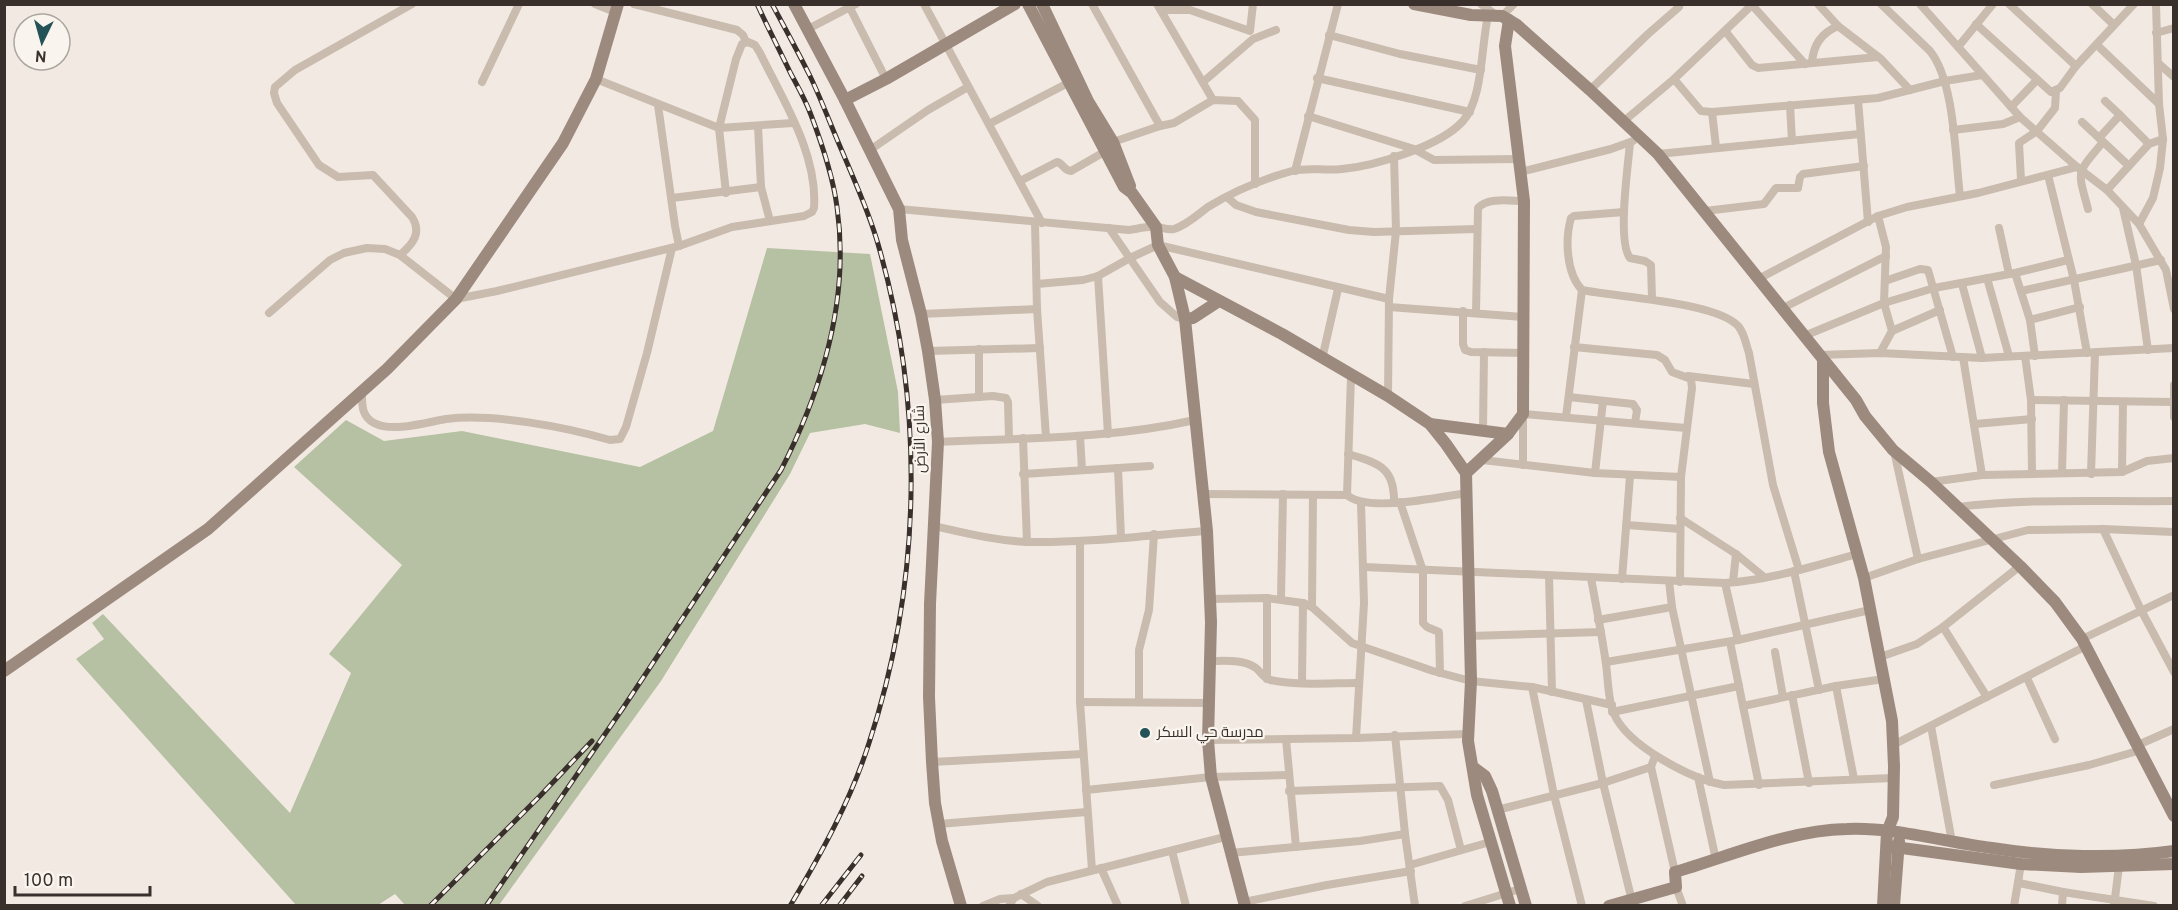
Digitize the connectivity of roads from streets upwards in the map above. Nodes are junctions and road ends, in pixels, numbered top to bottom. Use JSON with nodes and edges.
{"nodes":[{"id":1,"x":412,"y":4,"type":"edge"},
{"id":2,"x":519,"y":4,"type":"edge"},
{"id":3,"x":595,"y":4,"type":"edge"},
{"id":4,"x":634,"y":4,"type":"edge"},
{"id":5,"x":794,"y":4,"type":"edge"},
{"id":6,"x":924,"y":4,"type":"edge"},
{"id":7,"x":1015,"y":4,"type":"edge"},
{"id":8,"x":1028,"y":4,"type":"edge"},
{"id":9,"x":1042,"y":4,"type":"edge"},
{"id":10,"x":1092,"y":4,"type":"edge"},
{"id":11,"x":1253,"y":4,"type":"edge"},
{"id":12,"x":1338,"y":4,"type":"edge"},
{"id":13,"x":1414,"y":4,"type":"edge"},
{"id":14,"x":1481,"y":4,"type":"edge"},
{"id":15,"x":1514,"y":4,"type":"edge"},
{"id":16,"x":1818,"y":4,"type":"edge"},
{"id":17,"x":1881,"y":4,"type":"edge"},
{"id":18,"x":1920,"y":4,"type":"edge"},
{"id":19,"x":1993,"y":4,"type":"edge"},
{"id":20,"x":2009,"y":4,"type":"edge"},
{"id":21,"x":2092,"y":4,"type":"edge"},
{"id":22,"x":2134,"y":4,"type":"edge"},
{"id":23,"x":2156,"y":4,"type":"edge"},
{"id":24,"x":1753,"y":5,"type":"edge"},
{"id":25,"x":853,"y":6,"type":"edge"},
{"id":26,"x":1159,"y":7,"type":"edge"},
{"id":27,"x":1679,"y":7,"type":"dead end"},
{"id":28,"x":398,"y":8,"type":"edge"},
{"id":29,"x":617,"y":8,"type":"edge"},
{"id":30,"x":1499,"y":17,"type":"junction"},
{"id":31,"x":1976,"y":24,"type":"junction"},
{"id":32,"x":2114,"y":25,"type":"junction"},
{"id":33,"x":1838,"y":26,"type":"junction"},
{"id":34,"x":2174,"y":28,"type":"edge"},
{"id":35,"x":808,"y":29,"type":"junction"},
{"id":36,"x":1276,"y":30,"type":"dead end"},
{"id":37,"x":1726,"y":32,"type":"junction"},
{"id":38,"x":2156,"y":33,"type":"junction"},
{"id":39,"x":1252,"y":35,"type":"junction"},
{"id":40,"x":1329,"y":35,"type":"junction"},
{"id":41,"x":746,"y":42,"type":"junction"},
{"id":42,"x":945,"y":45,"type":"junction"},
{"id":43,"x":2097,"y":45,"type":"junction"},
{"id":44,"x":1958,"y":47,"type":"junction"},
{"id":45,"x":1878,"y":57,"type":"junction"},
{"id":46,"x":2158,"y":63,"type":"junction"},
{"id":47,"x":1808,"y":64,"type":"junction"},
{"id":48,"x":2076,"y":66,"type":"junction"},
{"id":49,"x":1481,"y":70,"type":"junction"},
{"id":50,"x":1982,"y":75,"type":"junction"},
{"id":51,"x":2174,"y":77,"type":"edge"},
{"id":52,"x":1317,"y":78,"type":"junction"},
{"id":53,"x":596,"y":79,"type":"junction"},
{"id":54,"x":886,"y":79,"type":"junction"},
{"id":55,"x":1674,"y":79,"type":"junction"},
{"id":56,"x":2037,"y":80,"type":"junction"},
{"id":57,"x":1945,"y":81,"type":"junction"},
{"id":58,"x":482,"y":82,"type":"dead end"},
{"id":59,"x":1070,"y":82,"type":"junction"},
{"id":60,"x":1203,"y":82,"type":"junction"},
{"id":61,"x":968,"y":87,"type":"junction"},
{"id":62,"x":1590,"y":90,"type":"junction"},
{"id":63,"x":1910,"y":90,"type":"junction"},
{"id":64,"x":2056,"y":91,"type":"junction"},
{"id":65,"x":845,"y":100,"type":"junction"},
{"id":66,"x":1213,"y":100,"type":"junction"},
{"id":67,"x":1858,"y":100,"type":"junction"},
{"id":68,"x":2105,"y":101,"type":"dead end"},
{"id":69,"x":2159,"y":104,"type":"junction"},
{"id":70,"x":658,"y":105,"type":"junction"},
{"id":71,"x":1790,"y":105,"type":"junction"},
{"id":72,"x":2012,"y":107,"type":"junction"},
{"id":73,"x":1470,"y":112,"type":"junction"},
{"id":74,"x":1712,"y":112,"type":"junction"},
{"id":75,"x":2120,"y":115,"type":"junction"},
{"id":76,"x":1308,"y":116,"type":"junction"},
{"id":77,"x":2020,"y":117,"type":"junction"},
{"id":78,"x":1624,"y":121,"type":"junction"},
{"id":79,"x":2082,"y":122,"type":"dead end"},
{"id":80,"x":793,"y":123,"type":"junction"},
{"id":81,"x":989,"y":124,"type":"junction"},
{"id":82,"x":758,"y":126,"type":"junction"},
{"id":83,"x":1160,"y":126,"type":"junction"},
{"id":84,"x":719,"y":128,"type":"junction"},
{"id":85,"x":1953,"y":130,"type":"junction"},
{"id":86,"x":2037,"y":131,"type":"junction"},
{"id":87,"x":1860,"y":134,"type":"junction"},
{"id":88,"x":2163,"y":139,"type":"junction"},
{"id":89,"x":1636,"y":140,"type":"junction"},
{"id":90,"x":2101,"y":140,"type":"junction"},
{"id":91,"x":1792,"y":141,"type":"junction"},
{"id":92,"x":2149,"y":144,"type":"junction"},
{"id":93,"x":1110,"y":147,"type":"junction"},
{"id":94,"x":1716,"y":147,"type":"junction"},
{"id":95,"x":1414,"y":149,"type":"junction"},
{"id":96,"x":870,"y":150,"type":"junction"},
{"id":97,"x":1658,"y":154,"type":"junction"},
{"id":98,"x":1394,"y":156,"type":"junction"},
{"id":99,"x":1520,"y":159,"type":"junction"},
{"id":100,"x":1864,"y":166,"type":"junction"},
{"id":101,"x":2129,"y":166,"type":"junction"},
{"id":102,"x":2079,"y":169,"type":"junction"},
{"id":103,"x":1295,"y":171,"type":"junction"},
{"id":104,"x":1521,"y":172,"type":"junction"},
{"id":105,"x":2048,"y":175,"type":"junction"},
{"id":106,"x":2021,"y":180,"type":"junction"},
{"id":107,"x":1020,"y":181,"type":"junction"},
{"id":108,"x":1254,"y":184,"type":"junction"},
{"id":109,"x":761,"y":187,"type":"junction"},
{"id":110,"x":2107,"y":190,"type":"junction"},
{"id":111,"x":726,"y":193,"type":"junction"},
{"id":112,"x":1960,"y":196,"type":"junction"},
{"id":113,"x":1227,"y":197,"type":"junction"},
{"id":114,"x":672,"y":198,"type":"junction"},
{"id":115,"x":1524,"y":201,"type":"junction"},
{"id":116,"x":2123,"y":206,"type":"junction"},
{"id":117,"x":899,"y":209,"type":"junction"},
{"id":118,"x":2088,"y":209,"type":"dead end"},
{"id":119,"x":1704,"y":211,"type":"junction"},
{"id":120,"x":1624,"y":212,"type":"junction"},
{"id":121,"x":1878,"y":216,"type":"junction"},
{"id":122,"x":770,"y":221,"type":"junction"},
{"id":123,"x":1868,"y":222,"type":"junction"},
{"id":124,"x":1039,"y":223,"type":"junction"},
{"id":125,"x":2139,"y":224,"type":"junction"},
{"id":126,"x":1156,"y":227,"type":"junction"},
{"id":127,"x":1109,"y":228,"type":"junction"},
{"id":128,"x":1999,"y":228,"type":"dead end"},
{"id":129,"x":1477,"y":229,"type":"junction"},
{"id":130,"x":1396,"y":231,"type":"junction"},
{"id":131,"x":1158,"y":245,"type":"junction"},
{"id":132,"x":676,"y":247,"type":"junction"},
{"id":133,"x":400,"y":255,"type":"junction"},
{"id":134,"x":1886,"y":256,"type":"junction"},
{"id":135,"x":1130,"y":258,"type":"junction"},
{"id":136,"x":2068,"y":260,"type":"junction"},
{"id":137,"x":2160,"y":260,"type":"junction"},
{"id":138,"x":2136,"y":265,"type":"junction"},
{"id":139,"x":2170,"y":271,"type":"edge"},
{"id":140,"x":2012,"y":274,"type":"junction"},
{"id":141,"x":1098,"y":276,"type":"junction"},
{"id":142,"x":1175,"y":277,"type":"junction"},
{"id":143,"x":1760,"y":278,"type":"junction"},
{"id":144,"x":1987,"y":278,"type":"junction"},
{"id":145,"x":2074,"y":280,"type":"junction"},
{"id":146,"x":1885,"y":281,"type":"junction"},
{"id":147,"x":1036,"y":284,"type":"junction"},
{"id":148,"x":1962,"y":284,"type":"junction"},
{"id":149,"x":1338,"y":288,"type":"junction"},
{"id":150,"x":1934,"y":288,"type":"junction"},
{"id":151,"x":1582,"y":291,"type":"junction"},
{"id":152,"x":2021,"y":291,"type":"junction"},
{"id":153,"x":456,"y":299,"type":"junction"},
{"id":154,"x":1652,"y":299,"type":"junction"},
{"id":155,"x":1219,"y":301,"type":"junction"},
{"id":156,"x":1389,"y":303,"type":"junction"},
{"id":157,"x":1884,"y":303,"type":"junction"},
{"id":158,"x":2080,"y":307,"type":"junction"},
{"id":159,"x":1783,"y":308,"type":"junction"},
{"id":160,"x":1037,"y":309,"type":"junction"},
{"id":161,"x":2174,"y":309,"type":"edge"},
{"id":162,"x":1940,"y":310,"type":"junction"},
{"id":163,"x":1463,"y":311,"type":"junction"},
{"id":164,"x":268,"y":313,"type":"dead end"},
{"id":165,"x":1476,"y":313,"type":"junction"},
{"id":166,"x":921,"y":315,"type":"junction"},
{"id":167,"x":1523,"y":317,"type":"junction"},
{"id":168,"x":1185,"y":319,"type":"junction"},
{"id":169,"x":2030,"y":320,"type":"junction"},
{"id":170,"x":1892,"y":331,"type":"junction"},
{"id":171,"x":1804,"y":336,"type":"junction"},
{"id":172,"x":1574,"y":347,"type":"junction"},
{"id":173,"x":1040,"y":348,"type":"junction"},
{"id":174,"x":2174,"y":348,"type":"edge"},
{"id":175,"x":979,"y":349,"type":"junction"},
{"id":176,"x":2148,"y":350,"type":"junction"},
{"id":177,"x":928,"y":351,"type":"junction"},
{"id":178,"x":1484,"y":352,"type":"junction"},
{"id":179,"x":1524,"y":353,"type":"junction"},
{"id":180,"x":1880,"y":353,"type":"junction"},
{"id":181,"x":2091,"y":353,"type":"junction"},
{"id":182,"x":2030,"y":356,"type":"junction"},
{"id":183,"x":1821,"y":357,"type":"junction"},
{"id":184,"x":1958,"y":357,"type":"junction"},
{"id":185,"x":2009,"y":357,"type":"junction"},
{"id":186,"x":1982,"y":358,"type":"junction"},
{"id":187,"x":1322,"y":359,"type":"junction"},
{"id":188,"x":1688,"y":376,"type":"junction"},
{"id":189,"x":1352,"y":377,"type":"junction"},
{"id":190,"x":1754,"y":384,"type":"junction"},
{"id":191,"x":2174,"y":385,"type":"edge"},
{"id":192,"x":362,"y":391,"type":"junction"},
{"id":193,"x":1388,"y":396,"type":"junction"},
{"id":194,"x":1569,"y":397,"type":"junction"},
{"id":195,"x":980,"y":398,"type":"junction"},
{"id":196,"x":935,"y":400,"type":"junction"},
{"id":197,"x":2031,"y":400,"type":"junction"},
{"id":198,"x":2064,"y":400,"type":"junction"},
{"id":199,"x":1603,"y":401,"type":"junction"},
{"id":200,"x":2094,"y":401,"type":"junction"},
{"id":201,"x":2123,"y":402,"type":"junction"},
{"id":202,"x":2173,"y":402,"type":"edge"},
{"id":203,"x":1522,"y":414,"type":"junction"},
{"id":204,"x":1566,"y":417,"type":"junction"},
{"id":205,"x":2174,"y":417,"type":"edge"},
{"id":206,"x":2032,"y":419,"type":"junction"},
{"id":207,"x":1195,"y":420,"type":"junction"},
{"id":208,"x":1602,"y":420,"type":"junction"},
{"id":209,"x":1635,"y":423,"type":"junction"},
{"id":210,"x":1430,"y":424,"type":"junction"},
{"id":211,"x":1975,"y":424,"type":"junction"},
{"id":212,"x":1686,"y":428,"type":"junction"},
{"id":213,"x":1483,"y":430,"type":"junction"},
{"id":214,"x":1108,"y":434,"type":"junction"},
{"id":215,"x":1508,"y":434,"type":"junction"},
{"id":216,"x":1080,"y":436,"type":"junction"},
{"id":217,"x":1046,"y":437,"type":"junction"},
{"id":218,"x":1023,"y":438,"type":"junction"},
{"id":219,"x":1009,"y":439,"type":"junction"},
{"id":220,"x":938,"y":442,"type":"junction"},
{"id":221,"x":1893,"y":450,"type":"junction"},
{"id":222,"x":1348,"y":454,"type":"junction"},
{"id":223,"x":2174,"y":458,"type":"edge"},
{"id":224,"x":1482,"y":460,"type":"junction"},
{"id":225,"x":1523,"y":465,"type":"junction"},
{"id":226,"x":1150,"y":466,"type":"dead end"},
{"id":227,"x":1118,"y":468,"type":"junction"},
{"id":228,"x":1082,"y":470,"type":"junction"},
{"id":229,"x":2122,"y":472,"type":"junction"},
{"id":230,"x":1466,"y":473,"type":"junction"},
{"id":231,"x":1595,"y":473,"type":"junction"},
{"id":232,"x":2032,"y":473,"type":"junction"},
{"id":233,"x":2062,"y":473,"type":"junction"},
{"id":234,"x":1023,"y":474,"type":"junction"},
{"id":235,"x":2091,"y":474,"type":"junction"},
{"id":236,"x":1982,"y":475,"type":"junction"},
{"id":237,"x":1630,"y":476,"type":"junction"},
{"id":238,"x":1681,"y":477,"type":"junction"},
{"id":239,"x":1931,"y":482,"type":"junction"},
{"id":240,"x":1467,"y":493,"type":"junction"},
{"id":241,"x":1203,"y":494,"type":"junction"},
{"id":242,"x":1283,"y":494,"type":"junction"},
{"id":243,"x":1313,"y":495,"type":"junction"},
{"id":244,"x":1347,"y":495,"type":"junction"},
{"id":245,"x":2174,"y":501,"type":"edge"},
{"id":246,"x":1397,"y":502,"type":"junction"},
{"id":247,"x":1361,"y":503,"type":"junction"},
{"id":248,"x":1958,"y":507,"type":"junction"},
{"id":249,"x":1680,"y":518,"type":"junction"},
{"id":250,"x":1627,"y":525,"type":"junction"},
{"id":251,"x":934,"y":526,"type":"junction"},
{"id":252,"x":1680,"y":529,"type":"junction"},
{"id":253,"x":2103,"y":529,"type":"junction"},
{"id":254,"x":1207,"y":531,"type":"junction"},
{"id":255,"x":2174,"y":532,"type":"edge"},
{"id":256,"x":1154,"y":534,"type":"junction"},
{"id":257,"x":1121,"y":537,"type":"junction"},
{"id":258,"x":1994,"y":540,"type":"junction"},
{"id":259,"x":1080,"y":541,"type":"junction"},
{"id":260,"x":1028,"y":542,"type":"junction"},
{"id":261,"x":1736,"y":554,"type":"junction"},
{"id":262,"x":1857,"y":554,"type":"junction"},
{"id":263,"x":1918,"y":559,"type":"junction"},
{"id":264,"x":2020,"y":566,"type":"junction"},
{"id":265,"x":1364,"y":567,"type":"junction"},
{"id":266,"x":1423,"y":571,"type":"junction"},
{"id":267,"x":1796,"y":571,"type":"junction"},
{"id":268,"x":1468,"y":572,"type":"junction"},
{"id":269,"x":1549,"y":576,"type":"junction"},
{"id":270,"x":1764,"y":577,"type":"junction"},
{"id":271,"x":1591,"y":578,"type":"junction"},
{"id":272,"x":1864,"y":578,"type":"junction"},
{"id":273,"x":1622,"y":579,"type":"junction"},
{"id":274,"x":1669,"y":581,"type":"junction"},
{"id":275,"x":1680,"y":582,"type":"junction"},
{"id":276,"x":1729,"y":583,"type":"junction"},
{"id":277,"x":2174,"y":595,"type":"edge"},
{"id":278,"x":1267,"y":598,"type":"junction"},
{"id":279,"x":1210,"y":599,"type":"junction"},
{"id":280,"x":1281,"y":599,"type":"junction"},
{"id":281,"x":1303,"y":603,"type":"junction"},
{"id":282,"x":1672,"y":607,"type":"junction"},
{"id":283,"x":1312,"y":608,"type":"junction"},
{"id":284,"x":1870,"y":610,"type":"junction"},
{"id":285,"x":2141,"y":610,"type":"junction"},
{"id":286,"x":1598,"y":620,"type":"junction"},
{"id":287,"x":1806,"y":625,"type":"junction"},
{"id":288,"x":1943,"y":627,"type":"junction"},
{"id":289,"x":1601,"y":632,"type":"junction"},
{"id":290,"x":1551,"y":634,"type":"junction"},
{"id":291,"x":1470,"y":636,"type":"junction"},
{"id":292,"x":1734,"y":641,"type":"junction"},
{"id":293,"x":2084,"y":643,"type":"junction"},
{"id":294,"x":1361,"y":647,"type":"junction"},
{"id":295,"x":1681,"y":650,"type":"junction"},
{"id":296,"x":1775,"y":652,"type":"dead end"},
{"id":297,"x":1880,"y":657,"type":"junction"},
{"id":298,"x":1210,"y":661,"type":"junction"},
{"id":299,"x":1606,"y":662,"type":"junction"},
{"id":300,"x":4,"y":671,"type":"edge"},
{"id":301,"x":2174,"y":672,"type":"edge"},
{"id":302,"x":1440,"y":674,"type":"junction"},
{"id":303,"x":2027,"y":678,"type":"junction"},
{"id":304,"x":1266,"y":679,"type":"junction"},
{"id":305,"x":1884,"y":679,"type":"junction"},
{"id":306,"x":1471,"y":681,"type":"junction"},
{"id":307,"x":1302,"y":682,"type":"junction"},
{"id":308,"x":1358,"y":683,"type":"junction"},
{"id":309,"x":1739,"y":686,"type":"junction"},
{"id":310,"x":1836,"y":686,"type":"junction"},
{"id":311,"x":1532,"y":687,"type":"junction"},
{"id":312,"x":1819,"y":690,"type":"junction"},
{"id":313,"x":1552,"y":692,"type":"junction"},
{"id":314,"x":1692,"y":694,"type":"junction"},
{"id":315,"x":1788,"y":696,"type":"junction"},
{"id":316,"x":1987,"y":698,"type":"junction"},
{"id":317,"x":1586,"y":700,"type":"junction"},
{"id":318,"x":1139,"y":701,"type":"junction"},
{"id":319,"x":1080,"y":702,"type":"junction"},
{"id":320,"x":1209,"y":703,"type":"junction"},
{"id":321,"x":1743,"y":706,"type":"junction"},
{"id":322,"x":1612,"y":708,"type":"junction"},
{"id":323,"x":1931,"y":726,"type":"junction"},
{"id":324,"x":2174,"y":729,"type":"edge"},
{"id":325,"x":1467,"y":734,"type":"junction"},
{"id":326,"x":1395,"y":735,"type":"junction"},
{"id":327,"x":1356,"y":738,"type":"junction"},
{"id":328,"x":1286,"y":739,"type":"junction"},
{"id":329,"x":2055,"y":739,"type":"dead end"},
{"id":330,"x":1208,"y":740,"type":"junction"},
{"id":331,"x":1893,"y":745,"type":"junction"},
{"id":332,"x":2140,"y":747,"type":"junction"},
{"id":333,"x":1083,"y":754,"type":"junction"},
{"id":334,"x":1655,"y":756,"type":"junction"},
{"id":335,"x":932,"y":762,"type":"junction"},
{"id":336,"x":1473,"y":767,"type":"junction"},
{"id":337,"x":1651,"y":767,"type":"junction"},
{"id":338,"x":1288,"y":775,"type":"junction"},
{"id":339,"x":1211,"y":777,"type":"junction"},
{"id":340,"x":1698,"y":777,"type":"junction"},
{"id":341,"x":1893,"y":778,"type":"junction"},
{"id":342,"x":1854,"y":779,"type":"junction"},
{"id":343,"x":1710,"y":782,"type":"junction"},
{"id":344,"x":1603,"y":783,"type":"junction"},
{"id":345,"x":1809,"y":783,"type":"junction"},
{"id":346,"x":1759,"y":785,"type":"junction"},
{"id":347,"x":1994,"y":785,"type":"dead end"},
{"id":348,"x":1401,"y":788,"type":"junction"},
{"id":349,"x":1086,"y":790,"type":"junction"},
{"id":350,"x":1289,"y":791,"type":"junction"},
{"id":351,"x":1554,"y":795,"type":"junction"},
{"id":352,"x":1497,"y":810,"type":"junction"},
{"id":353,"x":1087,"y":812,"type":"junction"},
{"id":354,"x":2174,"y":816,"type":"edge"},
{"id":355,"x":939,"y":824,"type":"junction"},
{"id":356,"x":1893,"y":833,"type":"junction"},
{"id":357,"x":1405,"y":834,"type":"junction"},
{"id":358,"x":1226,"y":837,"type":"junction"},
{"id":359,"x":1490,"y":842,"type":"junction"},
{"id":360,"x":1952,"y":842,"type":"junction"},
{"id":361,"x":1893,"y":846,"type":"junction"},
{"id":362,"x":1296,"y":847,"type":"junction"},
{"id":363,"x":1461,"y":850,"type":"junction"},
{"id":364,"x":1172,"y":851,"type":"junction"},
{"id":365,"x":2174,"y":851,"type":"edge"},
{"id":366,"x":1230,"y":853,"type":"junction"},
{"id":367,"x":1716,"y":860,"type":"junction"},
{"id":368,"x":2021,"y":864,"type":"junction"},
{"id":369,"x":2174,"y":864,"type":"edge"},
{"id":370,"x":2119,"y":866,"type":"junction"},
{"id":371,"x":1410,"y":868,"type":"junction"},
{"id":372,"x":1097,"y":869,"type":"junction"},
{"id":373,"x":1675,"y":872,"type":"junction"},
{"id":374,"x":2019,"y":884,"type":"junction"},
{"id":375,"x":1676,"y":887,"type":"junction"},
{"id":376,"x":1520,"y":889,"type":"junction"},
{"id":377,"x":2063,"y":892,"type":"junction"},
{"id":378,"x":1506,"y":893,"type":"junction"},
{"id":379,"x":1015,"y":899,"type":"edge"},
{"id":380,"x":2114,"y":902,"type":"edge"},
{"id":381,"x":963,"y":903,"type":"edge"},
{"id":382,"x":1632,"y":903,"type":"edge"},
{"id":383,"x":1244,"y":904,"type":"edge"},
{"id":384,"x":1469,"y":905,"type":"edge"},
{"id":385,"x":983,"y":906,"type":"edge"},
{"id":386,"x":1038,"y":906,"type":"edge"},
{"id":387,"x":1119,"y":906,"type":"edge"},
{"id":388,"x":1186,"y":906,"type":"edge"},
{"id":389,"x":1415,"y":906,"type":"edge"},
{"id":390,"x":1510,"y":906,"type":"edge"},
{"id":391,"x":1526,"y":906,"type":"edge"},
{"id":392,"x":1582,"y":906,"type":"edge"},
{"id":393,"x":1609,"y":906,"type":"edge"},
{"id":394,"x":1683,"y":906,"type":"edge"},
{"id":395,"x":1883,"y":906,"type":"edge"},
{"id":396,"x":1894,"y":906,"type":"edge"},
{"id":397,"x":2014,"y":906,"type":"edge"},
{"id":398,"x":2062,"y":906,"type":"edge"},
{"id":399,"x":2154,"y":906,"type":"edge"}],
"edges":[{"from":1,"to":28,"type":"street"},
{"from":2,"to":58,"type":"street"},
{"from":3,"to":29,"type":"street"},
{"from":4,"to":41,"type":"street"},
{"from":5,"to":35,"type":"street","name":"شارع الأرض"},
{"from":6,"to":42,"type":"street"},
{"from":7,"to":42,"type":"street"},
{"from":8,"to":59,"type":"street"},
{"from":9,"to":93,"type":"street"},
{"from":10,"to":83,"type":"street"},
{"from":11,"to":39,"type":"street"},
{"from":12,"to":40,"type":"street"},
{"from":13,"to":30,"type":"street"},
{"from":14,"to":30,"type":"street"},
{"from":15,"to":30,"type":"street"},
{"from":16,"to":33,"type":"street"},
{"from":17,"to":57,"type":"street"},
{"from":18,"to":44,"type":"street"},
{"from":19,"to":31,"type":"street"},
{"from":20,"to":48,"type":"street"},
{"from":21,"to":32,"type":"street"},
{"from":22,"to":32,"type":"street"},
{"from":23,"to":38,"type":"street"},
{"from":24,"to":37,"type":"street"},
{"from":24,"to":47,"type":"street"},
{"from":25,"to":35,"type":"street"},
{"from":25,"to":54,"type":"street"},
{"from":26,"to":39,"type":"street"},
{"from":26,"to":60,"type":"street"},
{"from":27,"to":62,"type":"street"},
{"from":28,"to":133,"type":"street"},
{"from":29,"to":53,"type":"street"},
{"from":30,"to":49,"type":"street"},
{"from":30,"to":62,"type":"street"},
{"from":30,"to":99,"type":"street"},
{"from":31,"to":44,"type":"street"},
{"from":31,"to":56,"type":"street"},
{"from":32,"to":43,"type":"street"},
{"from":33,"to":45,"type":"street"},
{"from":33,"to":47,"type":"street"},
{"from":34,"to":38,"type":"street"},
{"from":35,"to":65,"type":"street","name":"شارع الأرض"},
{"from":36,"to":39,"type":"street"},
{"from":37,"to":47,"type":"street"},
{"from":37,"to":55,"type":"street"},
{"from":38,"to":46,"type":"street"},
{"from":39,"to":60,"type":"street"},
{"from":40,"to":49,"type":"street"},
{"from":40,"to":52,"type":"street"},
{"from":41,"to":80,"type":"street"},
{"from":41,"to":84,"type":"street"},
{"from":42,"to":54,"type":"street"},
{"from":42,"to":61,"type":"street"},
{"from":43,"to":48,"type":"street"},
{"from":43,"to":69,"type":"street"},
{"from":44,"to":50,"type":"street"},
{"from":45,"to":47,"type":"street"},
{"from":45,"to":63,"type":"street"},
{"from":46,"to":51,"type":"street"},
{"from":46,"to":69,"type":"street"},
{"from":48,"to":64,"type":"street"},
{"from":49,"to":73,"type":"street"},
{"from":50,"to":57,"type":"street"},
{"from":50,"to":72,"type":"street"},
{"from":52,"to":73,"type":"street"},
{"from":52,"to":76,"type":"street"},
{"from":53,"to":70,"type":"street"},
{"from":53,"to":153,"type":"street"},
{"from":54,"to":65,"type":"street"},
{"from":55,"to":74,"type":"street"},
{"from":55,"to":78,"type":"street"},
{"from":56,"to":64,"type":"street"},
{"from":56,"to":72,"type":"street"},
{"from":57,"to":63,"type":"street"},
{"from":57,"to":85,"type":"street"},
{"from":59,"to":81,"type":"street"},
{"from":59,"to":93,"type":"street"},
{"from":60,"to":66,"type":"street"},
{"from":61,"to":81,"type":"street"},
{"from":61,"to":96,"type":"street"},
{"from":62,"to":78,"type":"street"},
{"from":63,"to":67,"type":"street"},
{"from":64,"to":86,"type":"street"},
{"from":65,"to":96,"type":"street","name":"شارع الأرض"},
{"from":66,"to":83,"type":"street"},
{"from":66,"to":108,"type":"street"},
{"from":67,"to":71,"type":"street"},
{"from":67,"to":87,"type":"street"},
{"from":68,"to":75,"type":"street"},
{"from":69,"to":88,"type":"street"},
{"from":70,"to":84,"type":"street"},
{"from":70,"to":114,"type":"street"},
{"from":71,"to":74,"type":"street"},
{"from":71,"to":91,"type":"street"},
{"from":72,"to":77,"type":"street"},
{"from":73,"to":95,"type":"street"},
{"from":74,"to":94,"type":"street"},
{"from":75,"to":90,"type":"street"},
{"from":75,"to":92,"type":"street"},
{"from":76,"to":95,"type":"street"},
{"from":76,"to":103,"type":"street"},
{"from":77,"to":85,"type":"street"},
{"from":77,"to":86,"type":"street"},
{"from":78,"to":89,"type":"street"},
{"from":79,"to":90,"type":"street"},
{"from":80,"to":82,"type":"street"},
{"from":80,"to":122,"type":"street"},
{"from":81,"to":107,"type":"street"},
{"from":82,"to":84,"type":"street"},
{"from":82,"to":109,"type":"street"},
{"from":83,"to":93,"type":"street"},
{"from":84,"to":111,"type":"street"},
{"from":85,"to":112,"type":"street"},
{"from":86,"to":102,"type":"street"},
{"from":86,"to":106,"type":"street"},
{"from":87,"to":91,"type":"street"},
{"from":87,"to":100,"type":"street"},
{"from":88,"to":92,"type":"street"},
{"from":88,"to":125,"type":"street"},
{"from":89,"to":97,"type":"street"},
{"from":89,"to":104,"type":"street"},
{"from":89,"to":120,"type":"street"},
{"from":90,"to":101,"type":"street"},
{"from":90,"to":102,"type":"street"},
{"from":91,"to":94,"type":"street"},
{"from":92,"to":101,"type":"street"},
{"from":93,"to":107,"type":"street"},
{"from":93,"to":126,"type":"street"},
{"from":94,"to":97,"type":"street"},
{"from":95,"to":98,"type":"street"},
{"from":95,"to":99,"type":"street"},
{"from":96,"to":117,"type":"street","name":"شارع الأرض"},
{"from":97,"to":119,"type":"street"},
{"from":98,"to":103,"type":"street"},
{"from":98,"to":130,"type":"street"},
{"from":99,"to":104,"type":"street"},
{"from":100,"to":119,"type":"street"},
{"from":100,"to":123,"type":"street"},
{"from":101,"to":110,"type":"street"},
{"from":102,"to":105,"type":"street"},
{"from":102,"to":110,"type":"street"},
{"from":102,"to":118,"type":"street"},
{"from":103,"to":108,"type":"street"},
{"from":104,"to":115,"type":"street"},
{"from":105,"to":106,"type":"street"},
{"from":105,"to":136,"type":"street"},
{"from":106,"to":112,"type":"street"},
{"from":107,"to":124,"type":"street"},
{"from":108,"to":113,"type":"street"},
{"from":109,"to":111,"type":"street"},
{"from":109,"to":122,"type":"street"},
{"from":110,"to":116,"type":"street"},
{"from":111,"to":114,"type":"street"},
{"from":112,"to":121,"type":"street"},
{"from":113,"to":126,"type":"street"},
{"from":113,"to":130,"type":"street"},
{"from":114,"to":132,"type":"street"},
{"from":115,"to":129,"type":"street"},
{"from":115,"to":167,"type":"street"},
{"from":116,"to":125,"type":"street"},
{"from":116,"to":138,"type":"street"},
{"from":117,"to":124,"type":"street"},
{"from":117,"to":166,"type":"street","name":"شارع الأرض"},
{"from":119,"to":143,"type":"street"},
{"from":120,"to":151,"type":"street"},
{"from":120,"to":154,"type":"street"},
{"from":121,"to":123,"type":"street"},
{"from":121,"to":134,"type":"street"},
{"from":122,"to":132,"type":"street"},
{"from":123,"to":143,"type":"street"},
{"from":124,"to":127,"type":"street"},
{"from":124,"to":147,"type":"street"},
{"from":125,"to":137,"type":"street"},
{"from":126,"to":127,"type":"street"},
{"from":126,"to":131,"type":"street"},
{"from":127,"to":135,"type":"street"},
{"from":128,"to":140,"type":"street"},
{"from":129,"to":130,"type":"street"},
{"from":129,"to":165,"type":"street"},
{"from":130,"to":156,"type":"street"},
{"from":131,"to":135,"type":"street"},
{"from":131,"to":142,"type":"street"},
{"from":131,"to":149,"type":"street"},
{"from":132,"to":153,"type":"street"},
{"from":132,"to":192,"type":"street"},
{"from":133,"to":153,"type":"street"},
{"from":133,"to":164,"type":"street"},
{"from":134,"to":146,"type":"street"},
{"from":134,"to":159,"type":"street"},
{"from":135,"to":141,"type":"street"},
{"from":135,"to":168,"type":"street"},
{"from":136,"to":140,"type":"street"},
{"from":136,"to":145,"type":"street"},
{"from":137,"to":138,"type":"street"},
{"from":137,"to":139,"type":"street"},
{"from":138,"to":145,"type":"street"},
{"from":138,"to":176,"type":"street"},
{"from":139,"to":161,"type":"street"},
{"from":140,"to":144,"type":"street"},
{"from":140,"to":152,"type":"street"},
{"from":141,"to":147,"type":"street"},
{"from":141,"to":214,"type":"street"},
{"from":142,"to":155,"type":"street"},
{"from":142,"to":168,"type":"street"},
{"from":143,"to":159,"type":"street"},
{"from":144,"to":148,"type":"street"},
{"from":144,"to":185,"type":"street"},
{"from":145,"to":152,"type":"street"},
{"from":145,"to":158,"type":"street"},
{"from":146,"to":150,"type":"street"},
{"from":146,"to":157,"type":"street"},
{"from":147,"to":160,"type":"street"},
{"from":148,"to":150,"type":"street"},
{"from":148,"to":186,"type":"street"},
{"from":149,"to":156,"type":"street"},
{"from":149,"to":187,"type":"street"},
{"from":150,"to":157,"type":"street"},
{"from":150,"to":162,"type":"street"},
{"from":151,"to":154,"type":"street"},
{"from":151,"to":172,"type":"street"},
{"from":152,"to":169,"type":"street"},
{"from":153,"to":192,"type":"street"},
{"from":154,"to":190,"type":"street"},
{"from":155,"to":168,"type":"street"},
{"from":155,"to":187,"type":"street"},
{"from":156,"to":163,"type":"street"},
{"from":156,"to":193,"type":"street"},
{"from":157,"to":170,"type":"street"},
{"from":157,"to":171,"type":"street"},
{"from":158,"to":169,"type":"street"},
{"from":158,"to":181,"type":"street"},
{"from":159,"to":171,"type":"street"},
{"from":160,"to":166,"type":"street"},
{"from":160,"to":173,"type":"street"},
{"from":162,"to":170,"type":"street"},
{"from":162,"to":184,"type":"street"},
{"from":163,"to":165,"type":"street"},
{"from":163,"to":178,"type":"street"},
{"from":165,"to":167,"type":"street"},
{"from":166,"to":177,"type":"street","name":"شارع الأرض"},
{"from":167,"to":179,"type":"street"},
{"from":168,"to":207,"type":"street"},
{"from":169,"to":182,"type":"street"},
{"from":170,"to":180,"type":"street"},
{"from":171,"to":183,"type":"street"},
{"from":172,"to":188,"type":"street"},
{"from":172,"to":194,"type":"street"},
{"from":173,"to":175,"type":"street"},
{"from":173,"to":217,"type":"street"},
{"from":174,"to":176,"type":"street"},
{"from":175,"to":177,"type":"street"},
{"from":175,"to":195,"type":"street"},
{"from":176,"to":181,"type":"street"},
{"from":177,"to":196,"type":"street","name":"شارع الأرض"},
{"from":178,"to":179,"type":"street"},
{"from":178,"to":213,"type":"street"},
{"from":179,"to":203,"type":"street"},
{"from":180,"to":183,"type":"street"},
{"from":180,"to":184,"type":"street"},
{"from":181,"to":182,"type":"street"},
{"from":181,"to":200,"type":"street"},
{"from":182,"to":185,"type":"street"},
{"from":182,"to":197,"type":"street"},
{"from":183,"to":221,"type":"street"},
{"from":183,"to":262,"type":"street"},
{"from":184,"to":186,"type":"street"},
{"from":184,"to":211,"type":"street"},
{"from":185,"to":186,"type":"street"},
{"from":187,"to":189,"type":"street"},
{"from":188,"to":190,"type":"street"},
{"from":188,"to":212,"type":"street"},
{"from":189,"to":193,"type":"street"},
{"from":189,"to":222,"type":"street"},
{"from":190,"to":267,"type":"street"},
{"from":191,"to":202,"type":"street"},
{"from":192,"to":300,"type":"street"},
{"from":193,"to":210,"type":"street"},
{"from":194,"to":199,"type":"street"},
{"from":194,"to":204,"type":"street"},
{"from":195,"to":196,"type":"street"},
{"from":195,"to":219,"type":"street"},
{"from":196,"to":220,"type":"street","name":"شارع الأرض"},
{"from":197,"to":198,"type":"street"},
{"from":197,"to":206,"type":"street"},
{"from":198,"to":200,"type":"street"},
{"from":198,"to":233,"type":"street"},
{"from":199,"to":208,"type":"street"},
{"from":199,"to":209,"type":"street"},
{"from":200,"to":201,"type":"street"},
{"from":200,"to":235,"type":"street"},
{"from":201,"to":202,"type":"street"},
{"from":201,"to":229,"type":"street"},
{"from":202,"to":205,"type":"street"},
{"from":203,"to":204,"type":"street"},
{"from":203,"to":215,"type":"street"},
{"from":203,"to":225,"type":"street"},
{"from":204,"to":208,"type":"street"},
{"from":206,"to":211,"type":"street"},
{"from":206,"to":232,"type":"street"},
{"from":207,"to":214,"type":"street"},
{"from":207,"to":241,"type":"street"},
{"from":208,"to":209,"type":"street"},
{"from":208,"to":231,"type":"street"},
{"from":209,"to":212,"type":"street"},
{"from":210,"to":213,"type":"street"},
{"from":210,"to":230,"type":"street"},
{"from":211,"to":236,"type":"street"},
{"from":212,"to":238,"type":"street"},
{"from":213,"to":215,"type":"street"},
{"from":214,"to":216,"type":"street"},
{"from":215,"to":224,"type":"street"},
{"from":216,"to":217,"type":"street"},
{"from":216,"to":228,"type":"street"},
{"from":217,"to":218,"type":"street"},
{"from":218,"to":219,"type":"street"},
{"from":218,"to":234,"type":"street"},
{"from":219,"to":220,"type":"street"},
{"from":220,"to":251,"type":"street","name":"شارع الأرض"},
{"from":221,"to":239,"type":"street"},
{"from":221,"to":263,"type":"street"},
{"from":222,"to":244,"type":"street"},
{"from":222,"to":246,"type":"street"},
{"from":223,"to":229,"type":"street"},
{"from":224,"to":225,"type":"street"},
{"from":224,"to":230,"type":"street"},
{"from":225,"to":231,"type":"street"},
{"from":226,"to":227,"type":"street"},
{"from":227,"to":228,"type":"street"},
{"from":227,"to":257,"type":"street"},
{"from":228,"to":234,"type":"street"},
{"from":229,"to":235,"type":"street"},
{"from":230,"to":240,"type":"street"},
{"from":231,"to":237,"type":"street"},
{"from":232,"to":233,"type":"street"},
{"from":232,"to":236,"type":"street"},
{"from":233,"to":235,"type":"street"},
{"from":234,"to":260,"type":"street"},
{"from":236,"to":239,"type":"street"},
{"from":237,"to":238,"type":"street"},
{"from":237,"to":250,"type":"street"},
{"from":238,"to":249,"type":"street"},
{"from":239,"to":248,"type":"street"},
{"from":240,"to":246,"type":"street"},
{"from":240,"to":268,"type":"street"},
{"from":241,"to":242,"type":"street"},
{"from":241,"to":254,"type":"street"},
{"from":242,"to":243,"type":"street"},
{"from":242,"to":280,"type":"street"},
{"from":243,"to":244,"type":"street"},
{"from":243,"to":283,"type":"street"},
{"from":244,"to":247,"type":"street"},
{"from":245,"to":248,"type":"street"},
{"from":246,"to":247,"type":"street"},
{"from":246,"to":266,"type":"street"},
{"from":247,"to":265,"type":"street"},
{"from":248,"to":258,"type":"street"},
{"from":249,"to":252,"type":"street"},
{"from":249,"to":261,"type":"street"},
{"from":250,"to":252,"type":"street"},
{"from":250,"to":273,"type":"street"},
{"from":251,"to":260,"type":"street"},
{"from":251,"to":335,"type":"street","name":"شارع الأرض"},
{"from":252,"to":275,"type":"street"},
{"from":253,"to":255,"type":"street"},
{"from":253,"to":258,"type":"street"},
{"from":253,"to":285,"type":"street"},
{"from":254,"to":256,"type":"street"},
{"from":254,"to":279,"type":"street"},
{"from":256,"to":257,"type":"street"},
{"from":256,"to":318,"type":"street"},
{"from":257,"to":259,"type":"street"},
{"from":258,"to":263,"type":"street"},
{"from":258,"to":264,"type":"street"},
{"from":259,"to":260,"type":"street"},
{"from":259,"to":319,"type":"street"},
{"from":261,"to":270,"type":"street"},
{"from":261,"to":276,"type":"street"},
{"from":262,"to":267,"type":"street"},
{"from":262,"to":272,"type":"street"},
{"from":263,"to":272,"type":"street"},
{"from":264,"to":288,"type":"street"},
{"from":264,"to":293,"type":"street"},
{"from":265,"to":266,"type":"street"},
{"from":265,"to":294,"type":"street"},
{"from":266,"to":268,"type":"street"},
{"from":266,"to":302,"type":"street"},
{"from":267,"to":270,"type":"street"},
{"from":267,"to":287,"type":"street"},
{"from":268,"to":269,"type":"street"},
{"from":268,"to":291,"type":"street"},
{"from":269,"to":271,"type":"street"},
{"from":269,"to":290,"type":"street"},
{"from":270,"to":276,"type":"street"},
{"from":271,"to":273,"type":"street"},
{"from":271,"to":286,"type":"street"},
{"from":272,"to":284,"type":"street"},
{"from":273,"to":274,"type":"street"},
{"from":274,"to":275,"type":"street"},
{"from":274,"to":282,"type":"street"},
{"from":275,"to":276,"type":"street"},
{"from":276,"to":292,"type":"street"},
{"from":277,"to":285,"type":"street"},
{"from":278,"to":279,"type":"street"},
{"from":278,"to":280,"type":"street"},
{"from":278,"to":304,"type":"street"},
{"from":279,"to":298,"type":"street"},
{"from":280,"to":281,"type":"street"},
{"from":281,"to":283,"type":"street"},
{"from":281,"to":307,"type":"street"},
{"from":282,"to":286,"type":"street"},
{"from":282,"to":295,"type":"street"},
{"from":283,"to":294,"type":"street"},
{"from":284,"to":287,"type":"street"},
{"from":284,"to":297,"type":"street"},
{"from":285,"to":293,"type":"street"},
{"from":285,"to":301,"type":"street"},
{"from":286,"to":289,"type":"street"},
{"from":287,"to":292,"type":"street"},
{"from":287,"to":312,"type":"street"},
{"from":288,"to":297,"type":"street"},
{"from":288,"to":316,"type":"street"},
{"from":289,"to":290,"type":"street"},
{"from":289,"to":299,"type":"street"},
{"from":290,"to":291,"type":"street"},
{"from":290,"to":313,"type":"street"},
{"from":291,"to":306,"type":"street"},
{"from":292,"to":295,"type":"street"},
{"from":292,"to":309,"type":"street"},
{"from":293,"to":303,"type":"street"},
{"from":293,"to":332,"type":"street"},
{"from":294,"to":302,"type":"street"},
{"from":294,"to":308,"type":"street"},
{"from":295,"to":299,"type":"street"},
{"from":295,"to":314,"type":"street"},
{"from":296,"to":315,"type":"street"},
{"from":297,"to":305,"type":"street"},
{"from":298,"to":304,"type":"street"},
{"from":298,"to":320,"type":"street"},
{"from":299,"to":322,"type":"street"},
{"from":302,"to":306,"type":"street"},
{"from":303,"to":316,"type":"street"},
{"from":303,"to":329,"type":"street"},
{"from":304,"to":307,"type":"street"},
{"from":305,"to":310,"type":"street"},
{"from":305,"to":331,"type":"street"},
{"from":306,"to":311,"type":"street"},
{"from":306,"to":325,"type":"street"},
{"from":307,"to":308,"type":"street"},
{"from":308,"to":327,"type":"street"},
{"from":309,"to":314,"type":"street"},
{"from":309,"to":321,"type":"street"},
{"from":310,"to":312,"type":"street"},
{"from":310,"to":342,"type":"street"},
{"from":311,"to":313,"type":"street"},
{"from":311,"to":351,"type":"street"},
{"from":312,"to":315,"type":"street"},
{"from":313,"to":317,"type":"street"},
{"from":314,"to":322,"type":"street"},
{"from":314,"to":343,"type":"street"},
{"from":315,"to":321,"type":"street"},
{"from":315,"to":345,"type":"street"},
{"from":316,"to":323,"type":"street"},
{"from":317,"to":322,"type":"street"},
{"from":317,"to":344,"type":"street"},
{"from":318,"to":319,"type":"street"},
{"from":318,"to":320,"type":"street"},
{"from":319,"to":333,"type":"street"},
{"from":320,"to":330,"type":"street"},
{"from":321,"to":346,"type":"street"},
{"from":322,"to":334,"type":"street"},
{"from":323,"to":331,"type":"street"},
{"from":323,"to":360,"type":"street"},
{"from":324,"to":332,"type":"street"},
{"from":325,"to":326,"type":"street"},
{"from":325,"to":336,"type":"street"},
{"from":326,"to":327,"type":"street"},
{"from":326,"to":348,"type":"street"},
{"from":327,"to":328,"type":"street"},
{"from":328,"to":330,"type":"street"},
{"from":328,"to":338,"type":"street"},
{"from":330,"to":339,"type":"street"},
{"from":331,"to":341,"type":"street"},
{"from":332,"to":347,"type":"street"},
{"from":332,"to":354,"type":"street"},
{"from":333,"to":335,"type":"street"},
{"from":333,"to":349,"type":"street"},
{"from":334,"to":337,"type":"street"},
{"from":334,"to":340,"type":"street"},
{"from":335,"to":355,"type":"street","name":"شارع الأرض"},
{"from":336,"to":352,"type":"street"},
{"from":336,"to":359,"type":"street"},
{"from":337,"to":344,"type":"street"},
{"from":337,"to":373,"type":"street"},
{"from":338,"to":339,"type":"street"},
{"from":338,"to":350,"type":"street"},
{"from":339,"to":349,"type":"street"},
{"from":339,"to":358,"type":"street"},
{"from":340,"to":343,"type":"street"},
{"from":340,"to":367,"type":"street"},
{"from":341,"to":342,"type":"street"},
{"from":341,"to":356,"type":"street"},
{"from":342,"to":345,"type":"street"},
{"from":343,"to":346,"type":"street"},
{"from":344,"to":351,"type":"street"},
{"from":344,"to":382,"type":"street"},
{"from":345,"to":346,"type":"street"},
{"from":348,"to":350,"type":"street"},
{"from":348,"to":357,"type":"street"},
{"from":348,"to":363,"type":"street"},
{"from":349,"to":353,"type":"street"},
{"from":350,"to":362,"type":"street"},
{"from":351,"to":352,"type":"street"},
{"from":351,"to":392,"type":"street"},
{"from":352,"to":376,"type":"street"},
{"from":353,"to":355,"type":"street"},
{"from":353,"to":372,"type":"street"},
{"from":355,"to":381,"type":"street","name":"شارع الأرض"},
{"from":356,"to":360,"type":"street"},
{"from":356,"to":361,"type":"street"},
{"from":356,"to":367,"type":"street"},
{"from":357,"to":362,"type":"street"},
{"from":357,"to":371,"type":"street"},
{"from":358,"to":364,"type":"street"},
{"from":358,"to":366,"type":"street"},
{"from":359,"to":363,"type":"street"},
{"from":359,"to":378,"type":"street"},
{"from":360,"to":365,"type":"street"},
{"from":361,"to":368,"type":"street"},
{"from":361,"to":395,"type":"street"},
{"from":361,"to":396,"type":"street"},
{"from":362,"to":366,"type":"street"},
{"from":363,"to":371,"type":"street"},
{"from":364,"to":372,"type":"street"},
{"from":364,"to":388,"type":"street"},
{"from":366,"to":383,"type":"street"},
{"from":367,"to":373,"type":"street"},
{"from":368,"to":370,"type":"street"},
{"from":368,"to":374,"type":"street"},
{"from":369,"to":370,"type":"street"},
{"from":370,"to":380,"type":"street"},
{"from":371,"to":383,"type":"street"},
{"from":371,"to":389,"type":"street"},
{"from":372,"to":379,"type":"street"},
{"from":372,"to":387,"type":"street"},
{"from":373,"to":375,"type":"street"},
{"from":374,"to":377,"type":"street"},
{"from":374,"to":397,"type":"street"},
{"from":375,"to":382,"type":"street"},
{"from":375,"to":394,"type":"street"},
{"from":376,"to":378,"type":"street"},
{"from":376,"to":391,"type":"street"},
{"from":377,"to":380,"type":"street"},
{"from":377,"to":398,"type":"street"},
{"from":378,"to":384,"type":"street"},
{"from":378,"to":390,"type":"street"},
{"from":379,"to":385,"type":"street"},
{"from":379,"to":386,"type":"street"},
{"from":380,"to":399,"type":"street"},
{"from":382,"to":393,"type":"street"}]}
